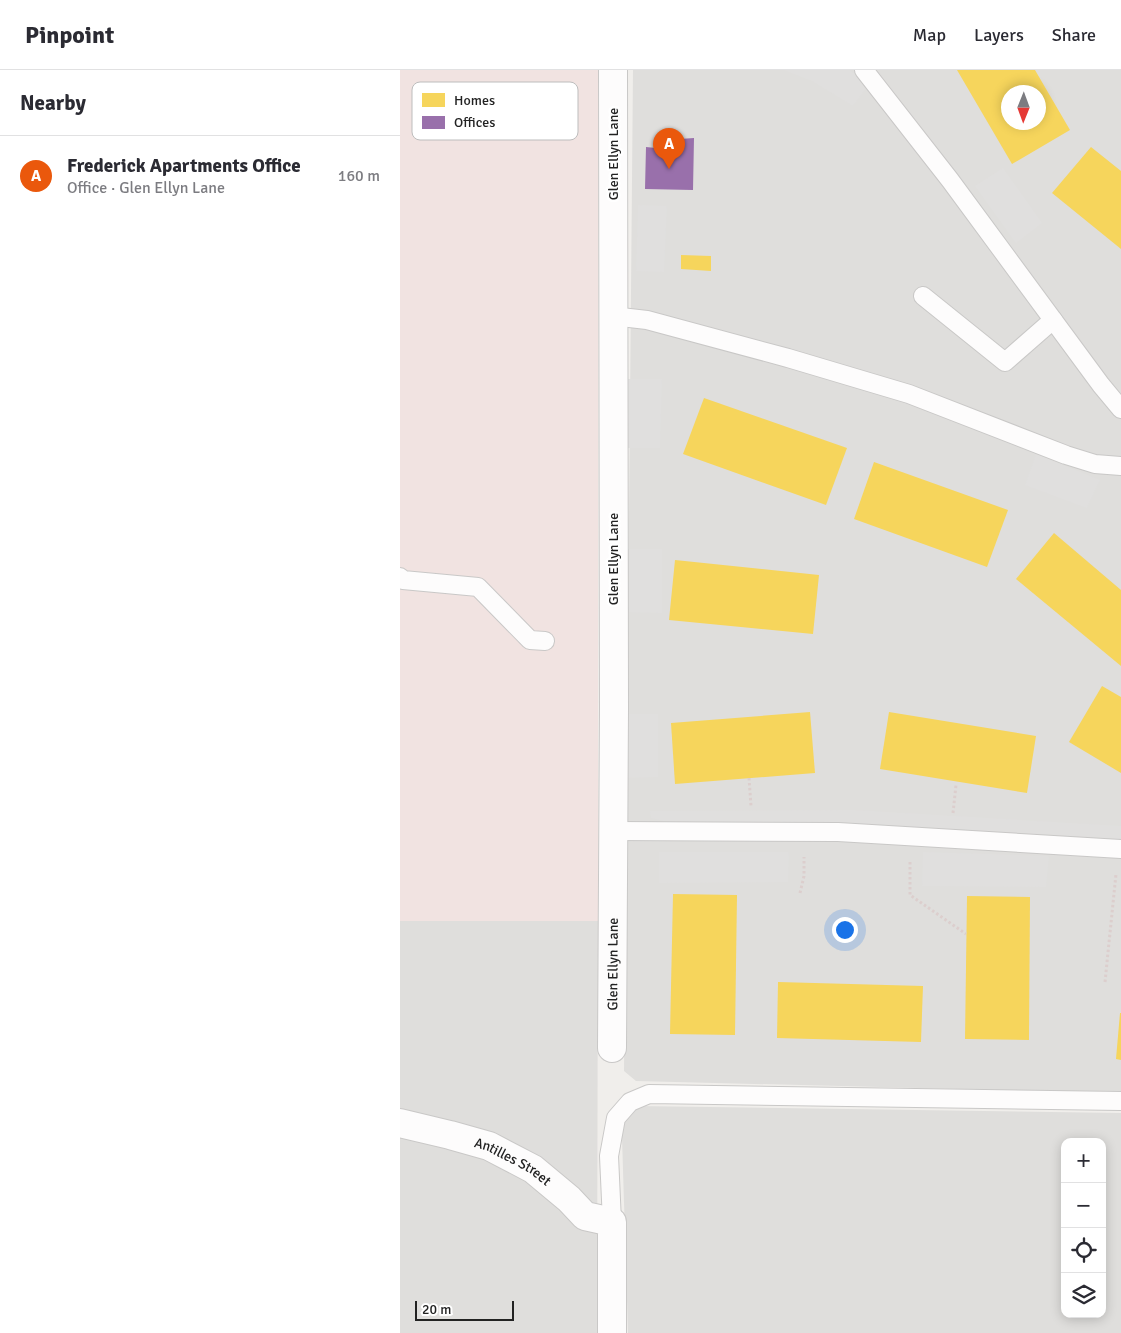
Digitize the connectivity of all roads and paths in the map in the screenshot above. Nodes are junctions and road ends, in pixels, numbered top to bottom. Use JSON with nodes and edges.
{"nodes":[{"id":1,"x":613,"y":70,"type":"edge"},
{"id":2,"x":864,"y":70,"type":"edge"},
{"id":3,"x":923,"y":296,"type":"dead end"},
{"id":4,"x":612,"y":316,"type":"junction"},
{"id":5,"x":1053,"y":320,"type":"junction"},
{"id":6,"x":1121,"y":409,"type":"edge"},
{"id":7,"x":1121,"y":466,"type":"edge"},
{"id":8,"x":400,"y":577,"type":"edge"},
{"id":9,"x":545,"y":641,"type":"dead end"},
{"id":10,"x":613,"y":831,"type":"junction"},
{"id":11,"x":805,"y":832,"type":"junction"},
{"id":12,"x":910,"y":836,"type":"junction"},
{"id":13,"x":1119,"y":849,"type":"edge"},
{"id":14,"x":800,"y":893,"type":"dead end"},
{"id":15,"x":966,"y":934,"type":"dead end"},
{"id":16,"x":1105,"y":982,"type":"dead end"},
{"id":17,"x":612,"y":1048,"type":"dead end"},
{"id":18,"x":1121,"y":1100,"type":"edge"},
{"id":19,"x":400,"y":1124,"type":"edge"},
{"id":20,"x":612,"y":1222,"type":"junction"},
{"id":21,"x":612,"y":1333,"type":"edge"}],
"edges":[{"from":1,"to":4,"type":"street","name":"Glen Ellyn Lane"},
{"from":2,"to":5,"type":"lane"},
{"from":3,"to":5,"type":"lane"},
{"from":4,"to":7,"type":"lane"},
{"from":4,"to":10,"type":"street","name":"Glen Ellyn Lane"},
{"from":5,"to":6,"type":"lane"},
{"from":8,"to":9,"type":"lane"},
{"from":10,"to":11,"type":"lane"},
{"from":10,"to":17,"type":"street","name":"Glen Ellyn Lane"},
{"from":11,"to":12,"type":"lane"},
{"from":11,"to":14,"type":"path"},
{"from":12,"to":13,"type":"lane"},
{"from":12,"to":15,"type":"path"},
{"from":13,"to":16,"type":"path"},
{"from":18,"to":20,"type":"lane"},
{"from":19,"to":20,"type":"street","name":"Antilles Street"},
{"from":20,"to":21,"type":"street"}]}
